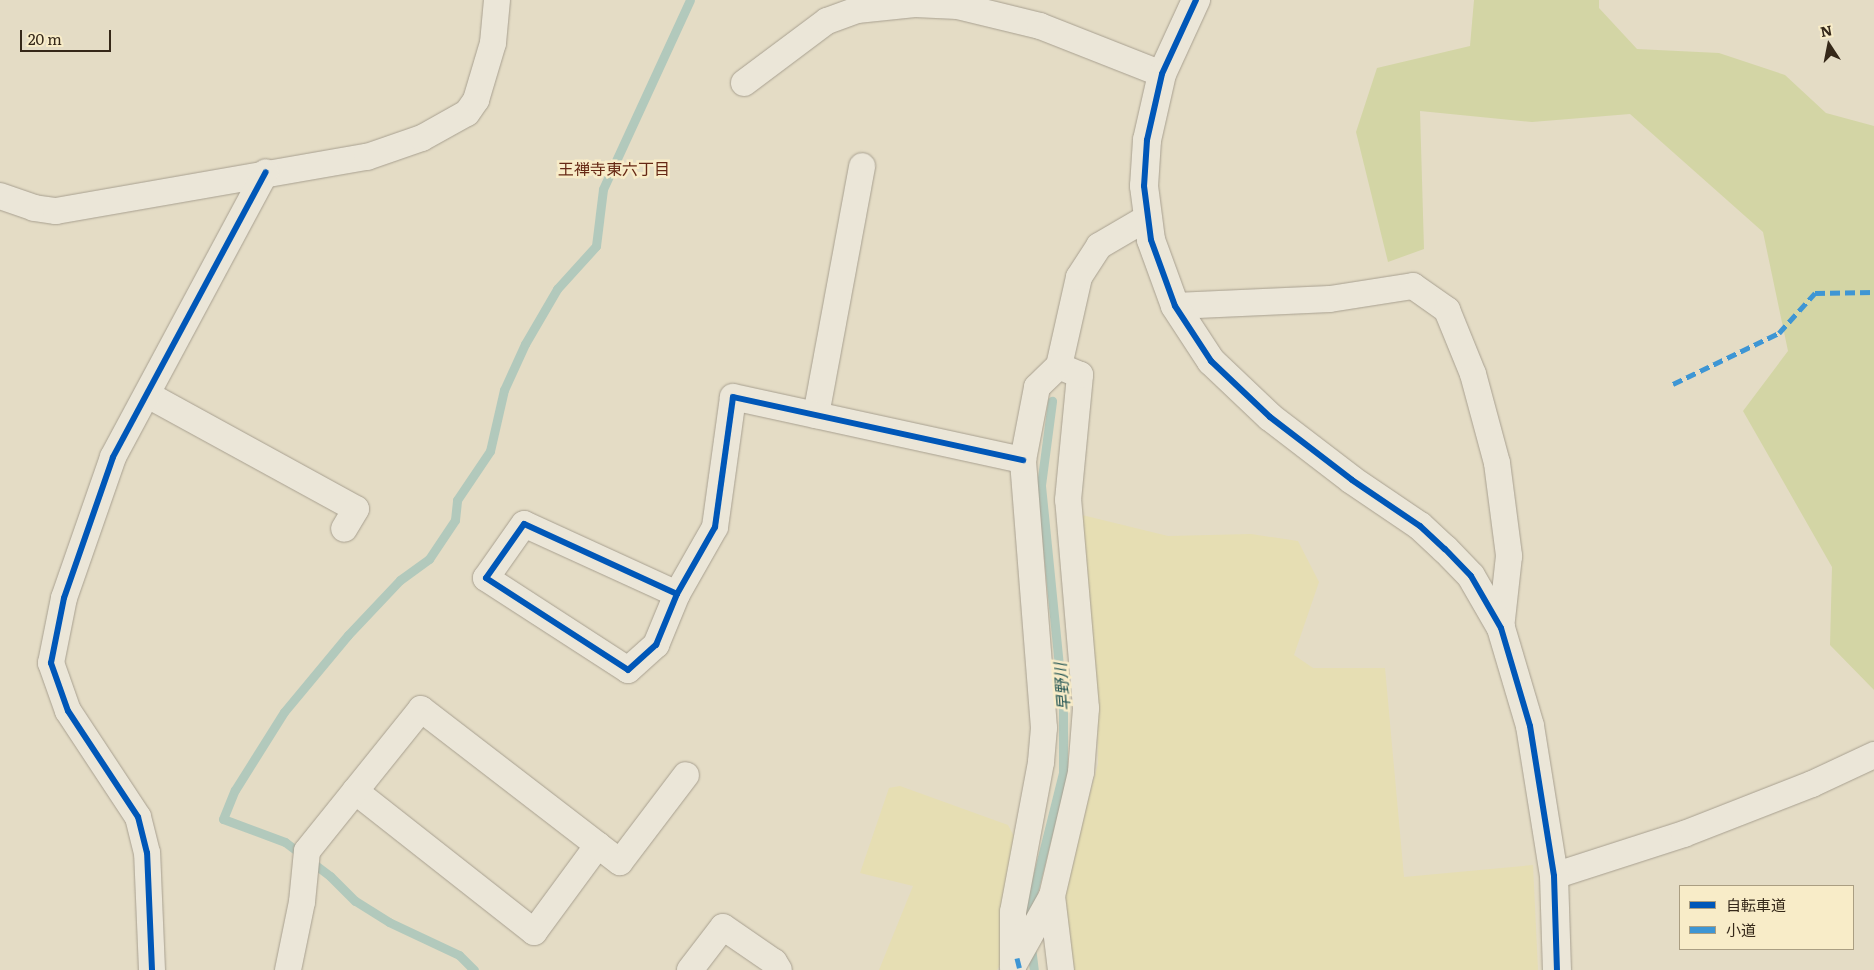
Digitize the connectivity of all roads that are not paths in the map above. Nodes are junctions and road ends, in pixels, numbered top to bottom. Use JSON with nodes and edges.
{"nodes":[{"id":1,"x":497,"y":0,"type":"edge"},
{"id":2,"x":1196,"y":0,"type":"edge"},
{"id":3,"x":1162,"y":74,"type":"junction"},
{"id":4,"x":744,"y":83,"type":"dead end"},
{"id":5,"x":862,"y":166,"type":"dead end"},
{"id":6,"x":266,"y":172,"type":"junction"},
{"id":7,"x":0,"y":196,"type":"edge"},
{"id":8,"x":1147,"y":218,"type":"junction"},
{"id":9,"x":1175,"y":306,"type":"junction"},
{"id":10,"x":1059,"y":366,"type":"junction"},
{"id":11,"x":148,"y":395,"type":"junction"},
{"id":12,"x":816,"y":415,"type":"junction"},
{"id":13,"x":1022,"y":460,"type":"junction"},
{"id":14,"x":344,"y":529,"type":"dead end"},
{"id":15,"x":677,"y":594,"type":"junction"},
{"id":16,"x":1501,"y":628,"type":"junction"},
{"id":17,"x":1874,"y":755,"type":"edge"},
{"id":18,"x":686,"y":775,"type":"dead end"},
{"id":19,"x":356,"y":791,"type":"junction"},
{"id":20,"x":598,"y":845,"type":"junction"},
{"id":21,"x":1554,"y":876,"type":"junction"},
{"id":22,"x":1047,"y":908,"type":"junction"},
{"id":23,"x":1014,"y":965,"type":"edge"},
{"id":24,"x":152,"y":970,"type":"edge"},
{"id":25,"x":288,"y":970,"type":"edge"},
{"id":26,"x":690,"y":970,"type":"edge"},
{"id":27,"x":780,"y":970,"type":"edge"},
{"id":28,"x":1061,"y":970,"type":"edge"},
{"id":29,"x":1557,"y":970,"type":"edge"}],
"edges":[{"from":1,"to":6,"type":"street"},
{"from":2,"to":3,"type":"street"},
{"from":3,"to":4,"type":"street"},
{"from":3,"to":8,"type":"street"},
{"from":5,"to":12,"type":"street"},
{"from":6,"to":7,"type":"street"},
{"from":6,"to":11,"type":"street"},
{"from":8,"to":9,"type":"street"},
{"from":8,"to":10,"type":"street"},
{"from":9,"to":16,"type":"street"},
{"from":9,"to":16,"type":"street"},
{"from":10,"to":13,"type":"street"},
{"from":10,"to":22,"type":"street"},
{"from":11,"to":14,"type":"street"},
{"from":11,"to":24,"type":"street"},
{"from":12,"to":13,"type":"street"},
{"from":12,"to":15,"type":"street"},
{"from":13,"to":23,"type":"street"},
{"from":15,"to":15,"type":"street"},
{"from":16,"to":21,"type":"street"},
{"from":17,"to":21,"type":"street"},
{"from":18,"to":20,"type":"street"},
{"from":19,"to":20,"type":"street"},
{"from":19,"to":20,"type":"street"},
{"from":19,"to":25,"type":"street"},
{"from":21,"to":29,"type":"street"},
{"from":22,"to":23,"type":"street"},
{"from":22,"to":28,"type":"street"},
{"from":26,"to":27,"type":"street"}]}
